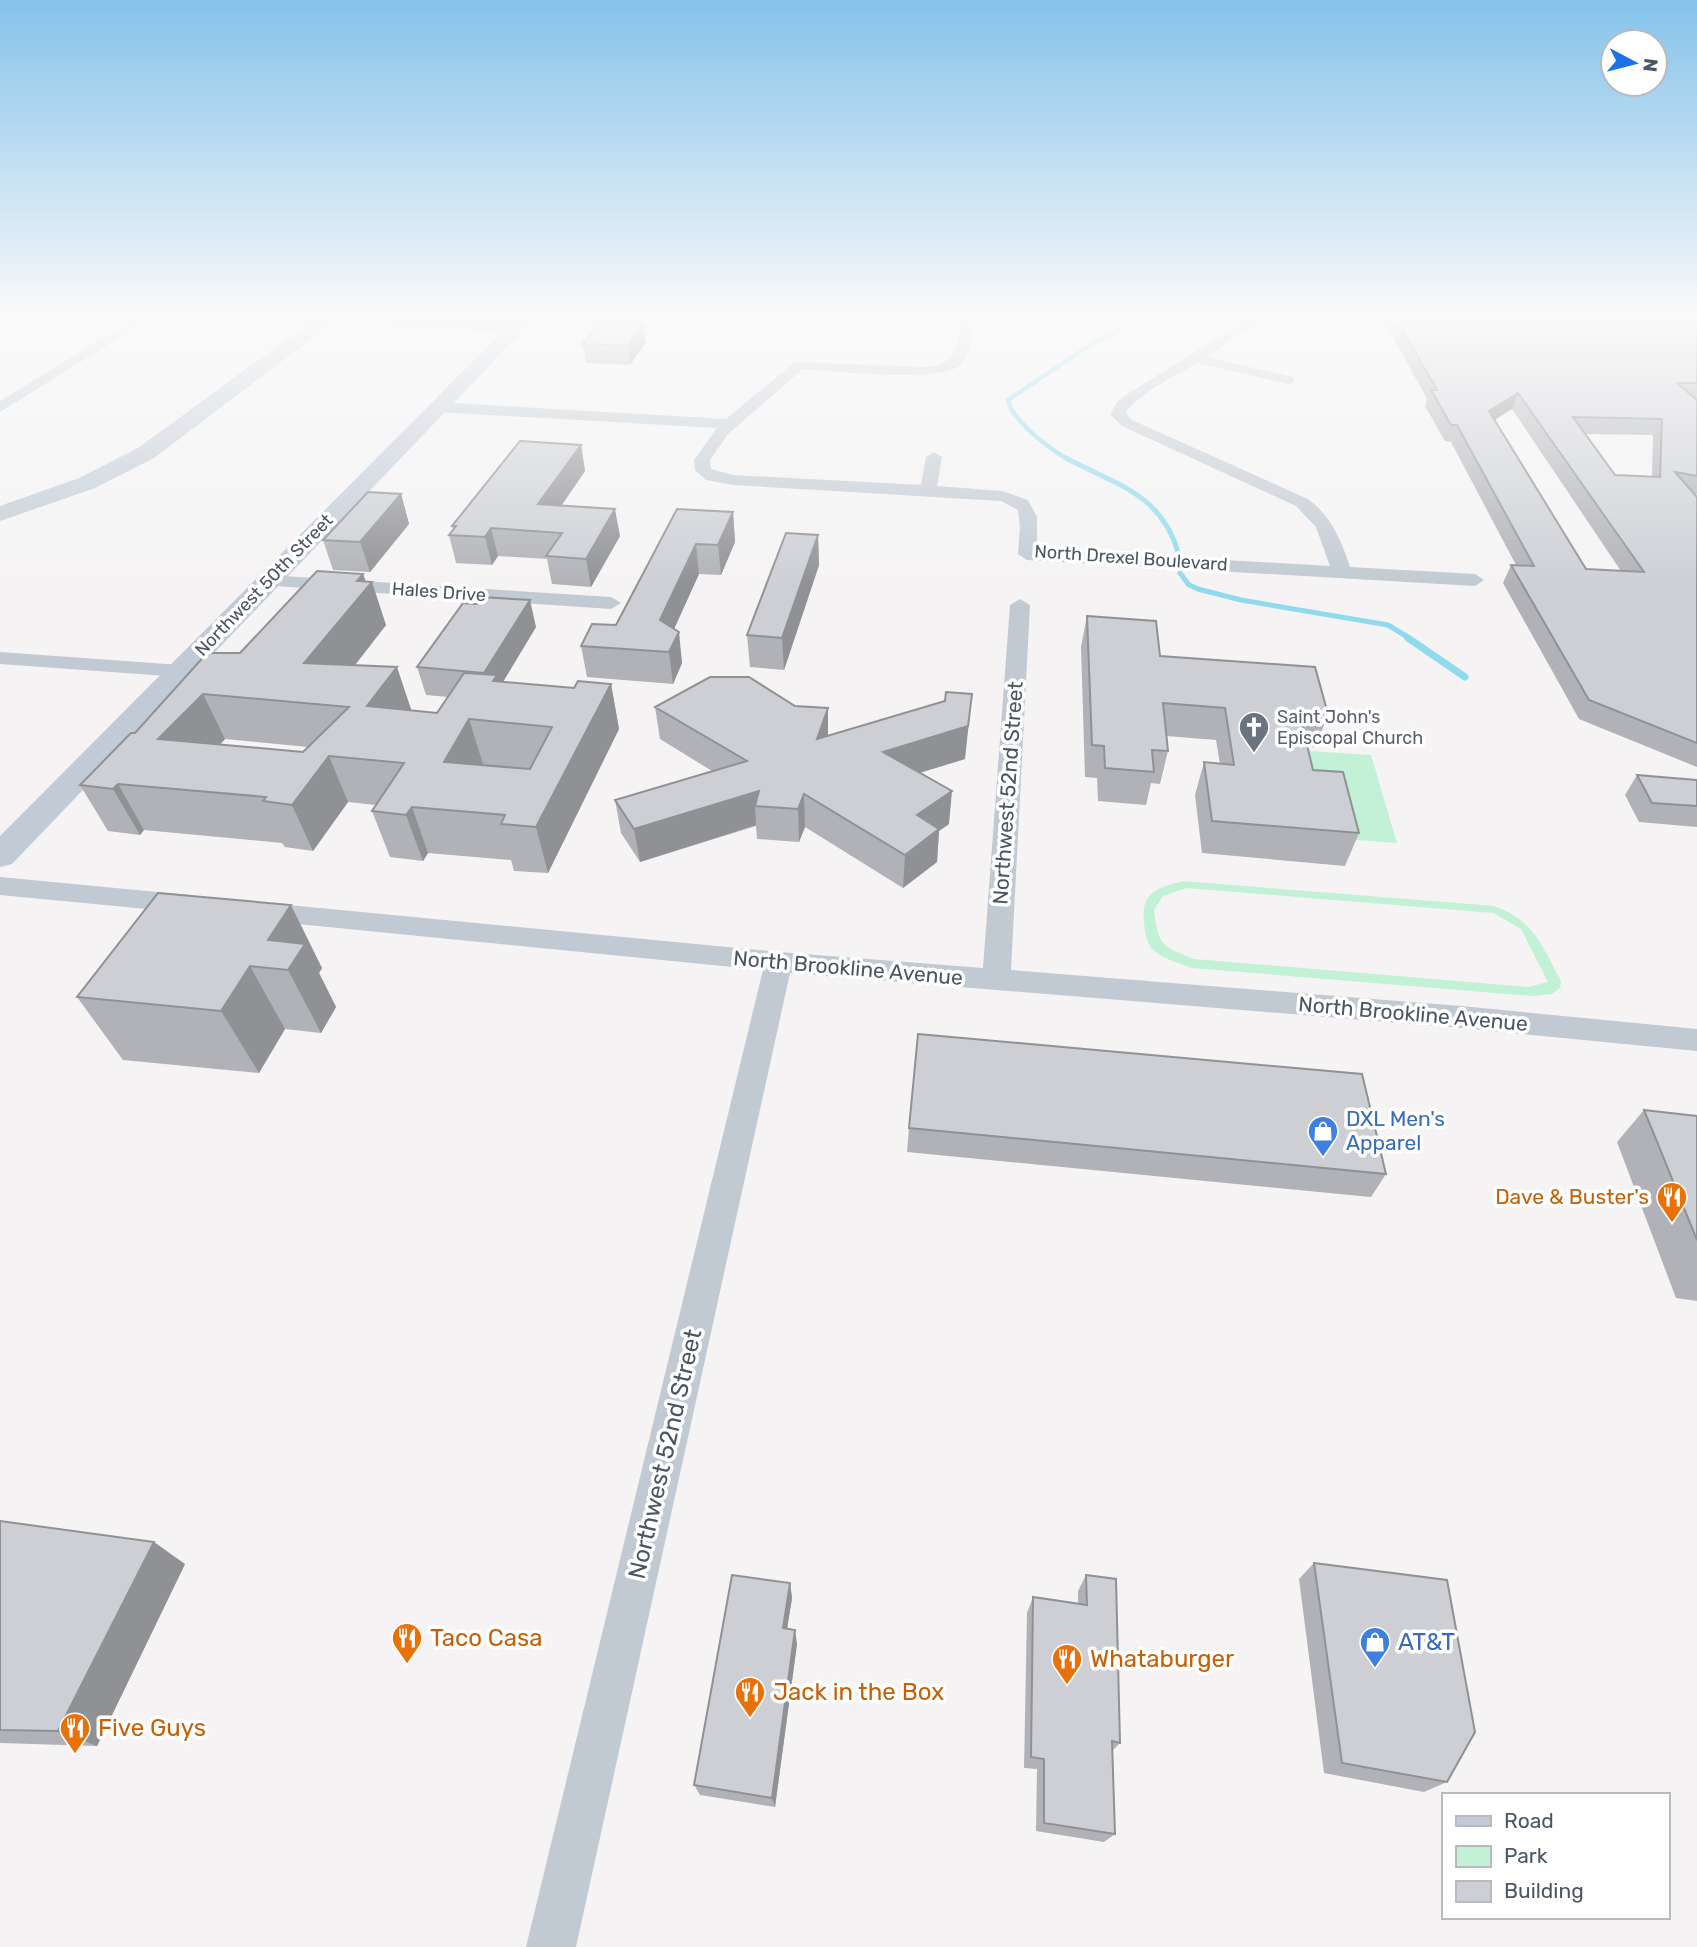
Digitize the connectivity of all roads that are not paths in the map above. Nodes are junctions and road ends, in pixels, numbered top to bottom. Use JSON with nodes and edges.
{"nodes":[{"id":1,"x":209,"y":406,"type":"edge"},
{"id":2,"x":751,"y":406,"type":"edge"},
{"id":3,"x":1122,"y":406,"type":"edge"},
{"id":4,"x":438,"y":407,"type":"joint"},
{"id":5,"x":729,"y":424,"type":"junction"},
{"id":6,"x":934,"y":457,"type":"dead end"},
{"id":7,"x":928,"y":491,"type":"junction"},
{"id":8,"x":0,"y":514,"type":"edge"},
{"id":9,"x":1342,"y":573,"type":"junction"},
{"id":10,"x":1475,"y":580,"type":"dead end"},
{"id":11,"x":268,"y":581,"type":"junction"},
{"id":12,"x":611,"y":603,"type":"dead end"},
{"id":13,"x":1020,"y":606,"type":"dead end"},
{"id":14,"x":0,"y":658,"type":"edge"},
{"id":15,"x":181,"y":671,"type":"junction"},
{"id":16,"x":0,"y":856,"type":"edge"},
{"id":17,"x":0,"y":886,"type":"edge"},
{"id":18,"x":779,"y":962,"type":"junction"},
{"id":19,"x":996,"y":981,"type":"junction"},
{"id":20,"x":1697,"y":1040,"type":"edge"},
{"id":21,"x":551,"y":1947,"type":"edge"}],
"edges":[{"from":1,"to":8,"type":"street"},
{"from":2,"to":5,"type":"street"},
{"from":3,"to":9,"type":"street"},
{"from":4,"to":5,"type":"street"},
{"from":4,"to":11,"type":"street","name":"Northwest 50th Street"},
{"from":5,"to":7,"type":"street","name":"North Drexel Boulevard"},
{"from":6,"to":7,"type":"street"},
{"from":7,"to":9,"type":"street","name":"North Drexel Boulevard"},
{"from":9,"to":10,"type":"street","name":"North Drexel Boulevard"},
{"from":11,"to":12,"type":"street","name":"Hales Drive"},
{"from":11,"to":15,"type":"street","name":"Northwest 50th Street"},
{"from":13,"to":19,"type":"street","name":"Northwest 52nd Street"},
{"from":14,"to":15,"type":"street"},
{"from":15,"to":16,"type":"street","name":"Northwest 50th Street"},
{"from":17,"to":18,"type":"street","name":"North Brookline Avenue"},
{"from":18,"to":19,"type":"street","name":"North Brookline Avenue"},
{"from":18,"to":21,"type":"street","name":"Northwest 52nd Street"},
{"from":19,"to":20,"type":"street","name":"North Brookline Avenue"}]}
